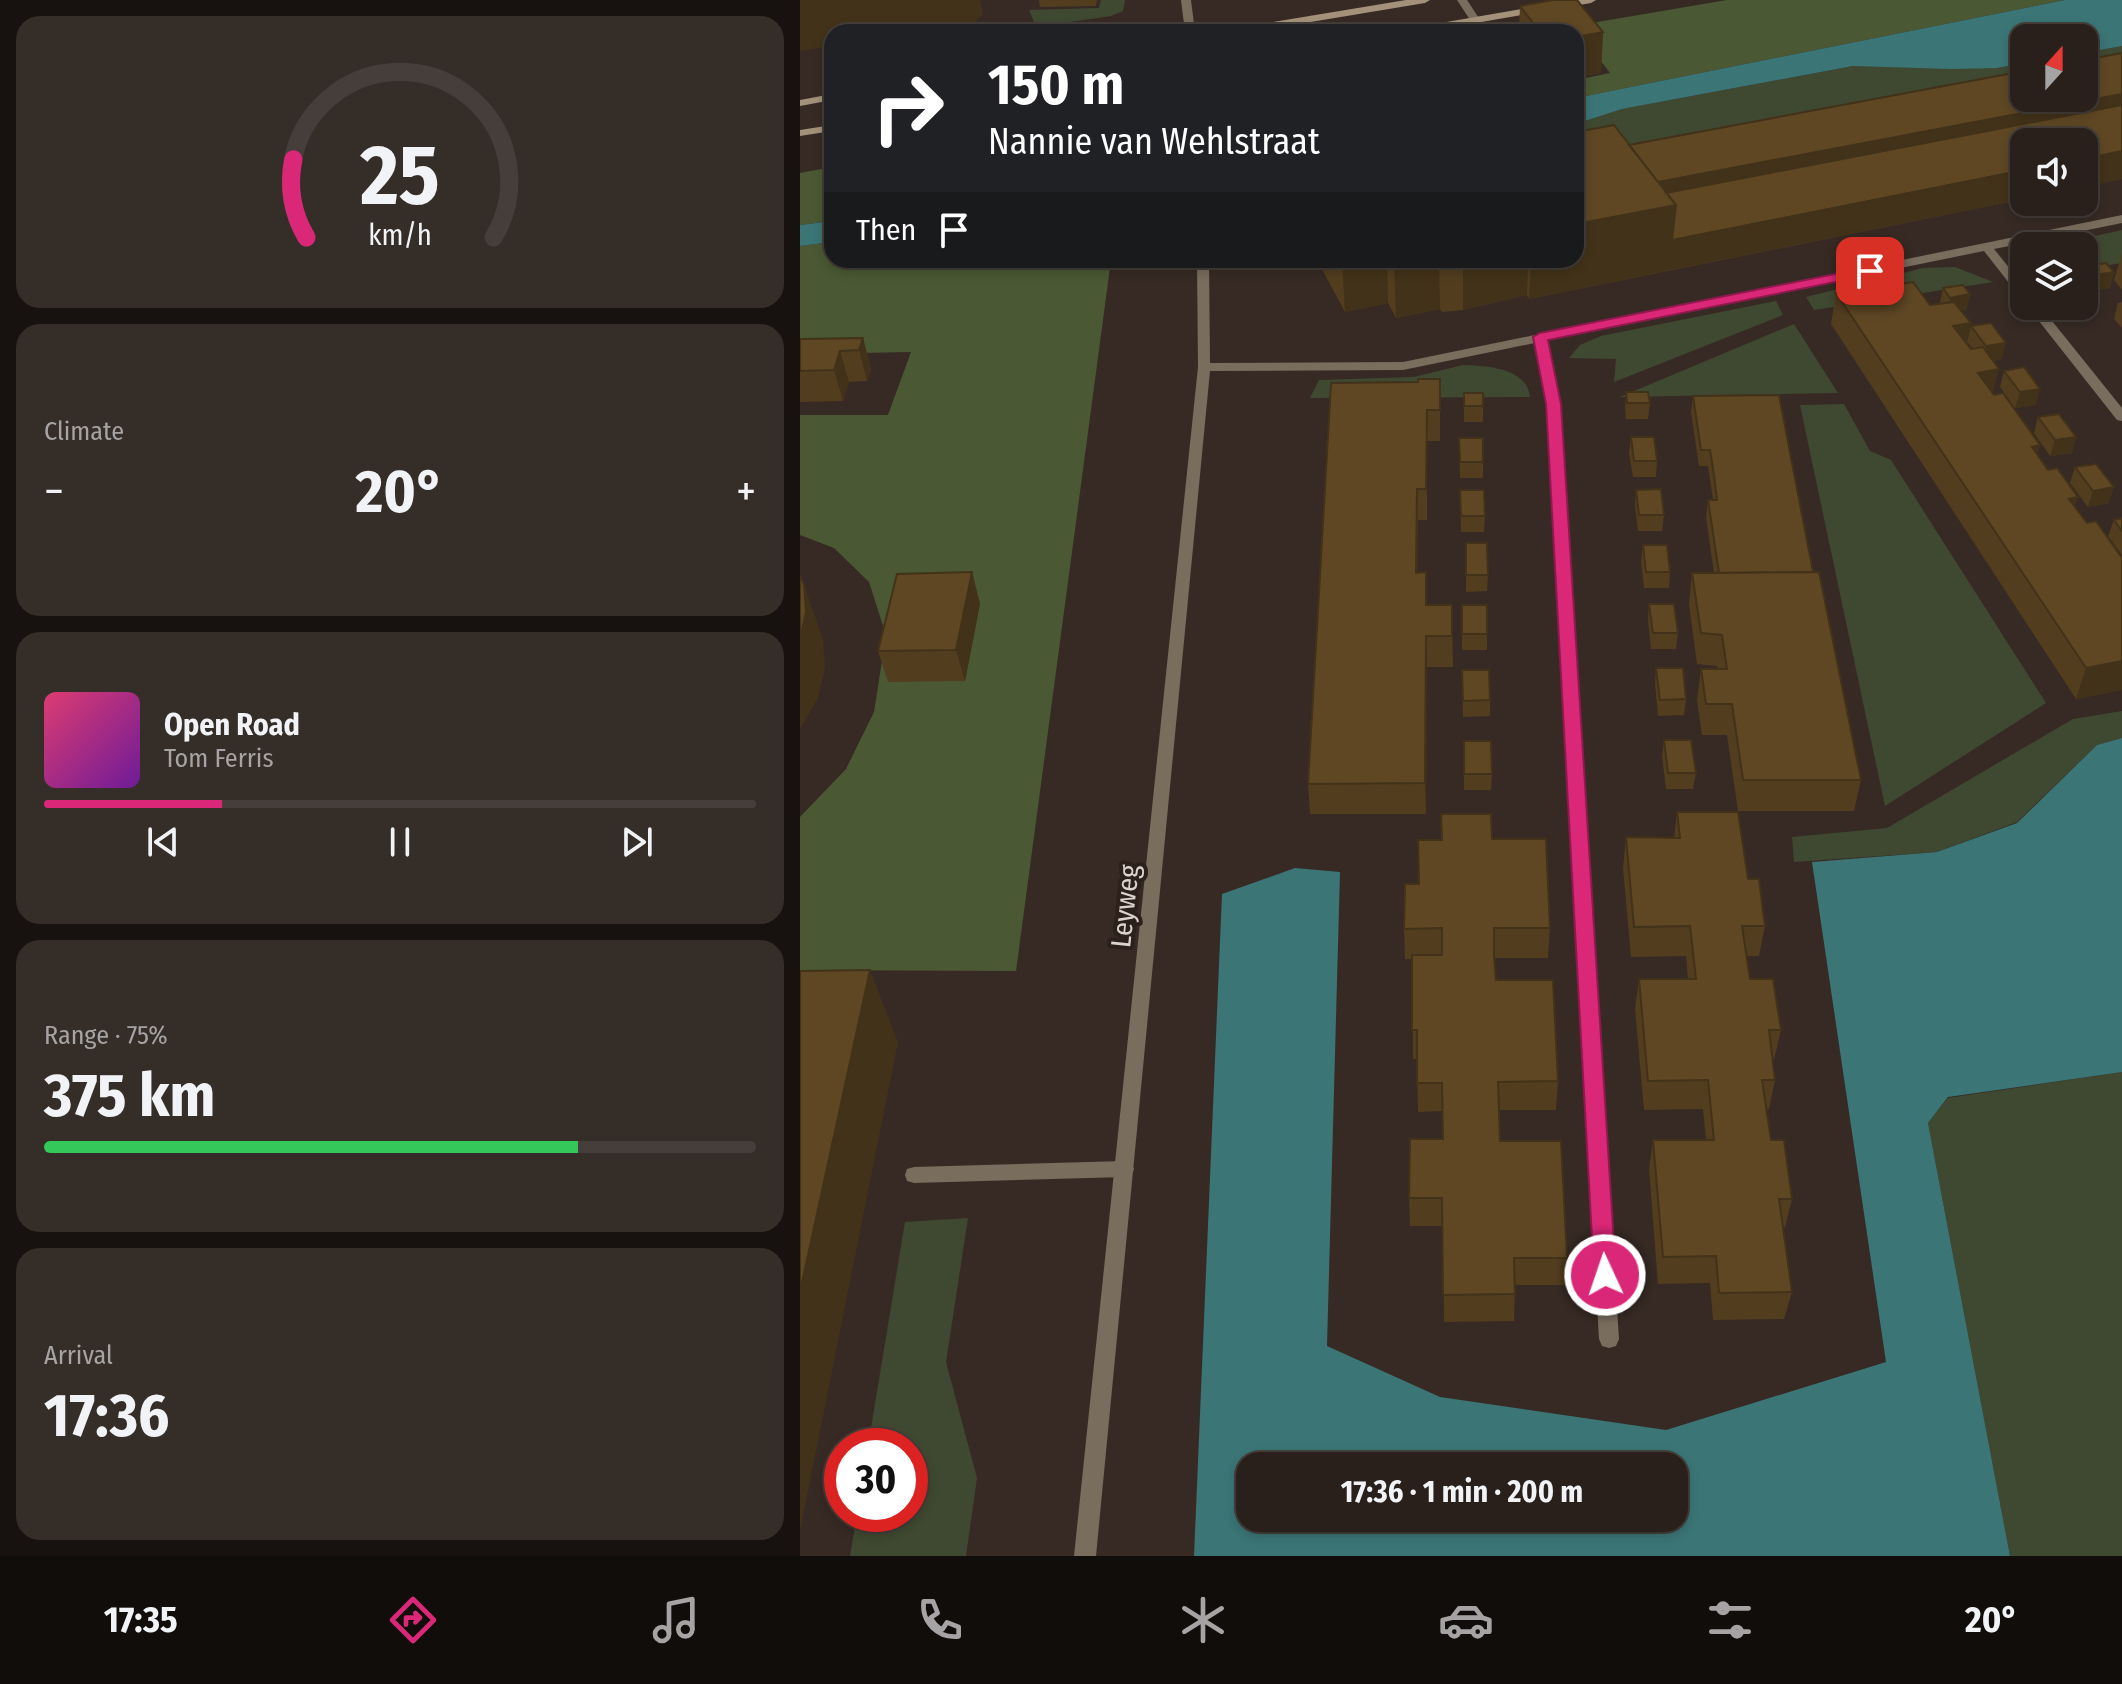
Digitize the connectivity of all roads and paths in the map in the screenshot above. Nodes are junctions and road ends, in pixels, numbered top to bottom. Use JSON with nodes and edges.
{"nodes":[{"id":1,"x":1186,"y":0,"type":"edge"},
{"id":2,"x":1425,"y":0,"type":"edge"},
{"id":3,"x":1462,"y":0,"type":"edge"},
{"id":4,"x":1591,"y":0,"type":"edge"},
{"id":5,"x":1474,"y":19,"type":"junction"},
{"id":6,"x":1189,"y":24,"type":"edge"},
{"id":7,"x":1280,"y":24,"type":"edge"},
{"id":8,"x":1448,"y":24,"type":"edge"},
{"id":9,"x":1477,"y":24,"type":"edge"},
{"id":10,"x":824,"y":98,"type":"edge"},
{"id":11,"x":800,"y":103,"type":"edge"},
{"id":12,"x":824,"y":129,"type":"edge"},
{"id":13,"x":800,"y":133,"type":"edge"},
{"id":14,"x":2122,"y":219,"type":"edge"},
{"id":15,"x":1986,"y":246,"type":"junction"},
{"id":16,"x":1203,"y":268,"type":"edge"},
{"id":17,"x":2010,"y":276,"type":"edge"},
{"id":18,"x":2044,"y":320,"type":"edge"},
{"id":19,"x":1540,"y":337,"type":"junction"},
{"id":20,"x":1204,"y":367,"type":"junction"},
{"id":21,"x":2122,"y":417,"type":"edge"},
{"id":22,"x":1125,"y":1169,"type":"junction"},
{"id":23,"x":914,"y":1175,"type":"dead end"},
{"id":24,"x":1609,"y":1339,"type":"dead end"},
{"id":25,"x":1085,"y":1556,"type":"edge"}],
"edges":[{"from":1,"to":6,"type":"street"},
{"from":2,"to":7,"type":"main road"},
{"from":3,"to":5,"type":"street"},
{"from":4,"to":5,"type":"main road"},
{"from":5,"to":8,"type":"main road"},
{"from":5,"to":9,"type":"street"},
{"from":10,"to":11,"type":"main road"},
{"from":12,"to":13,"type":"main road"},
{"from":14,"to":15,"type":"street"},
{"from":15,"to":17,"type":"street"},
{"from":15,"to":19,"type":"street"},
{"from":16,"to":20,"type":"street","name":"Leyweg"},
{"from":18,"to":21,"type":"street"},
{"from":19,"to":20,"type":"street"},
{"from":19,"to":24,"type":"street"},
{"from":20,"to":22,"type":"street","name":"Leyweg"},
{"from":22,"to":23,"type":"street"},
{"from":22,"to":25,"type":"street","name":"Leyweg"}]}
